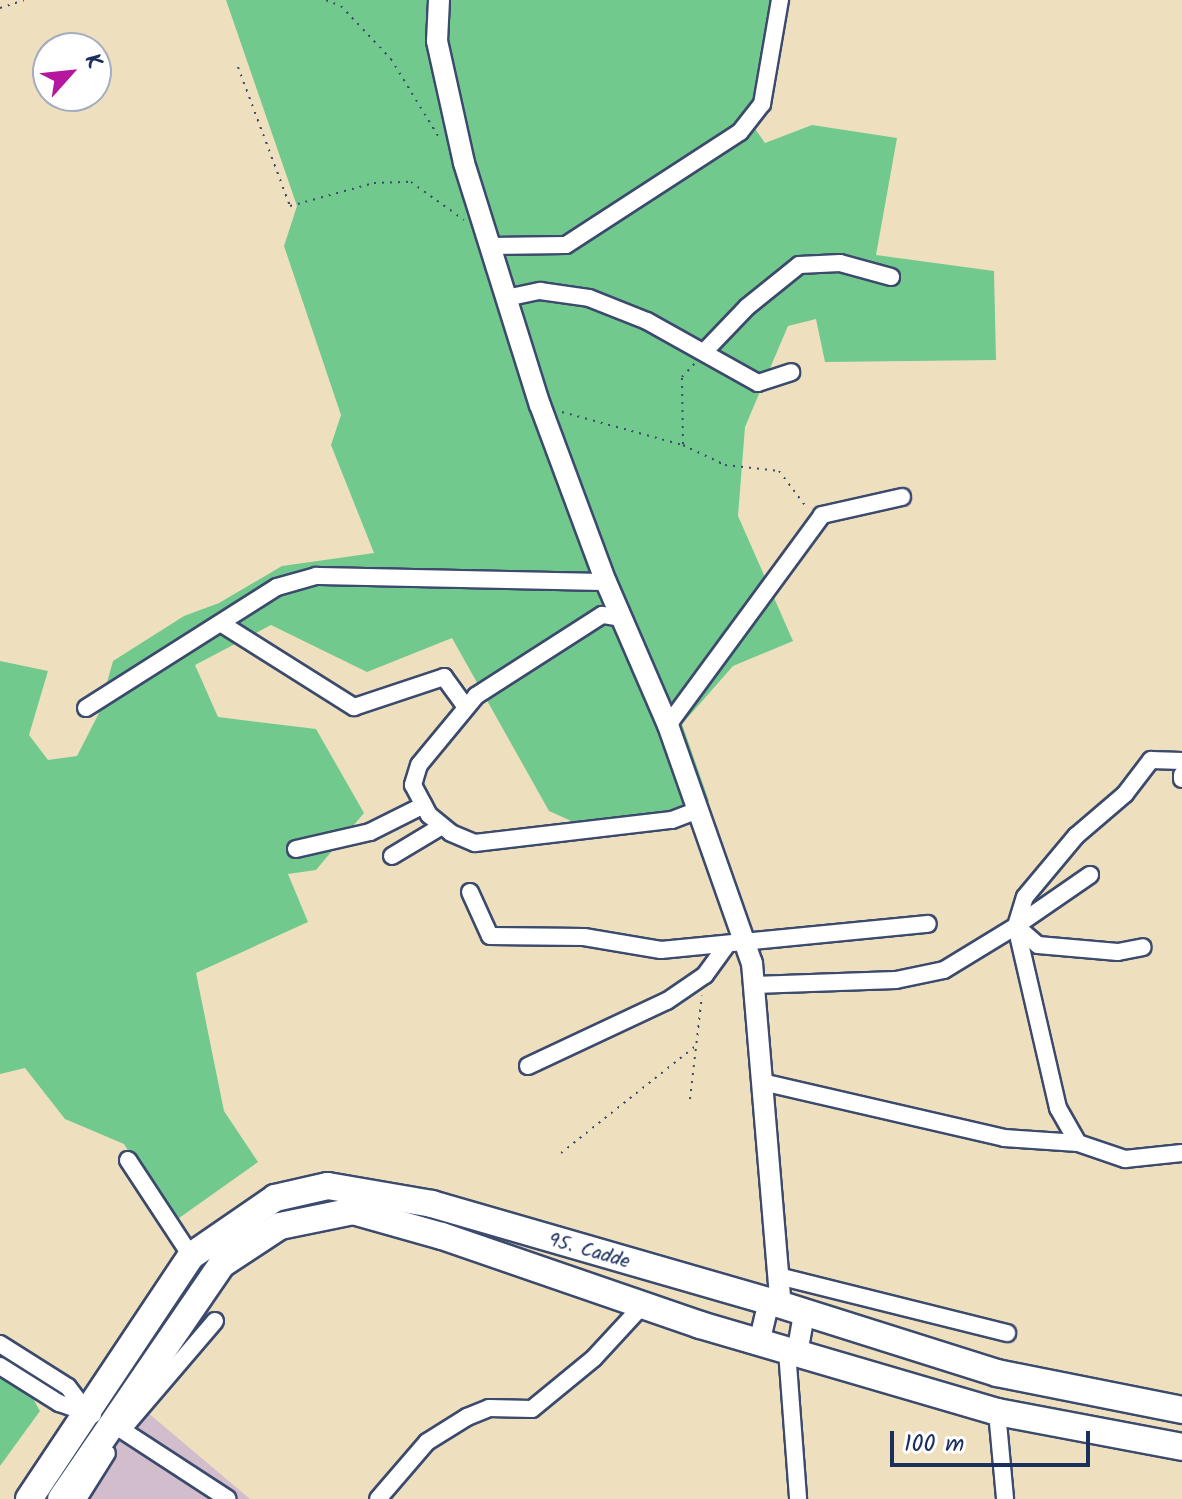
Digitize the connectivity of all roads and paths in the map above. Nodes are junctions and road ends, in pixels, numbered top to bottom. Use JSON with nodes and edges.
{"nodes":[{"id":1,"x":24,"y":0,"type":"edge"},
{"id":2,"x":326,"y":0,"type":"edge"},
{"id":3,"x":439,"y":0,"type":"edge"},
{"id":4,"x":780,"y":0,"type":"edge"},
{"id":5,"x":0,"y":8,"type":"edge"},
{"id":6,"x":238,"y":67,"type":"dead end"},
{"id":7,"x":464,"y":163,"type":"junction"},
{"id":8,"x":468,"y":223,"type":"dead end"},
{"id":9,"x":490,"y":246,"type":"junction"},
{"id":10,"x":891,"y":277,"type":"dead end"},
{"id":11,"x":506,"y":298,"type":"junction"},
{"id":12,"x":704,"y":352,"type":"junction"},
{"id":13,"x":791,"y":372,"type":"dead end"},
{"id":14,"x":540,"y":405,"type":"junction"},
{"id":15,"x":683,"y":445,"type":"junction"},
{"id":16,"x":902,"y":497,"type":"dead end"},
{"id":17,"x":816,"y":523,"type":"junction"},
{"id":18,"x":606,"y":582,"type":"junction"},
{"id":19,"x":622,"y":618,"type":"junction"},
{"id":20,"x":222,"y":624,"type":"junction"},
{"id":21,"x":465,"y":706,"type":"junction"},
{"id":22,"x":86,"y":708,"type":"dead end"},
{"id":23,"x":668,"y":725,"type":"junction"},
{"id":24,"x":1182,"y":761,"type":"edge"},
{"id":25,"x":424,"y":805,"type":"junction"},
{"id":26,"x":698,"y":810,"type":"junction"},
{"id":27,"x":442,"y":826,"type":"junction"},
{"id":28,"x":296,"y":849,"type":"dead end"},
{"id":29,"x":392,"y":856,"type":"dead end"},
{"id":30,"x":1090,"y":875,"type":"dead end"},
{"id":31,"x":470,"y":892,"type":"dead end"},
{"id":32,"x":928,"y":924,"type":"dead end"},
{"id":33,"x":1016,"y":926,"type":"junction"},
{"id":34,"x":736,"y":945,"type":"junction"},
{"id":35,"x":1143,"y":947,"type":"dead end"},
{"id":36,"x":705,"y":975,"type":"junction"},
{"id":37,"x":754,"y":985,"type":"junction"},
{"id":38,"x":697,"y":1045,"type":"junction"},
{"id":39,"x":528,"y":1066,"type":"dead end"},
{"id":40,"x":762,"y":1082,"type":"junction"},
{"id":41,"x":690,"y":1099,"type":"dead end"},
{"id":42,"x":1078,"y":1143,"type":"junction"},
{"id":43,"x":561,"y":1153,"type":"dead end"},
{"id":44,"x":1182,"y":1153,"type":"edge"},
{"id":45,"x":128,"y":1160,"type":"dead end"},
{"id":46,"x":191,"y":1256,"type":"junction"},
{"id":47,"x":782,"y":1277,"type":"junction"},
{"id":48,"x":642,"y":1306,"type":"junction"},
{"id":49,"x":785,"y":1306,"type":"junction"},
{"id":50,"x":215,"y":1321,"type":"dead end"},
{"id":51,"x":1007,"y":1333,"type":"dead end"},
{"id":52,"x":759,"y":1343,"type":"junction"},
{"id":53,"x":0,"y":1344,"type":"edge"},
{"id":54,"x":792,"y":1353,"type":"junction"},
{"id":55,"x":0,"y":1366,"type":"edge"},
{"id":56,"x":1182,"y":1410,"type":"edge"},
{"id":57,"x":997,"y":1412,"type":"junction"},
{"id":58,"x":106,"y":1422,"type":"junction"},
{"id":59,"x":1182,"y":1447,"type":"edge"},
{"id":60,"x":29,"y":1499,"type":"edge"},
{"id":61,"x":61,"y":1499,"type":"edge"},
{"id":62,"x":78,"y":1499,"type":"edge"},
{"id":63,"x":228,"y":1499,"type":"edge"},
{"id":64,"x":378,"y":1499,"type":"edge"},
{"id":65,"x":798,"y":1499,"type":"edge"},
{"id":66,"x":1005,"y":1499,"type":"edge"}],
"edges":[{"from":1,"to":5,"type":"path"},
{"from":2,"to":7,"type":"path"},
{"from":3,"to":7,"type":"street"},
{"from":4,"to":9,"type":"street"},
{"from":6,"to":8,"type":"path"},
{"from":7,"to":9,"type":"street"},
{"from":9,"to":11,"type":"street"},
{"from":10,"to":12,"type":"street"},
{"from":11,"to":12,"type":"street"},
{"from":11,"to":14,"type":"street"},
{"from":12,"to":13,"type":"street"},
{"from":12,"to":15,"type":"path"},
{"from":14,"to":15,"type":"path"},
{"from":14,"to":18,"type":"street"},
{"from":15,"to":17,"type":"path"},
{"from":16,"to":17,"type":"street"},
{"from":17,"to":23,"type":"street"},
{"from":18,"to":19,"type":"street"},
{"from":18,"to":20,"type":"street"},
{"from":19,"to":21,"type":"street"},
{"from":19,"to":23,"type":"street"},
{"from":20,"to":21,"type":"street"},
{"from":20,"to":22,"type":"street"},
{"from":21,"to":25,"type":"street"},
{"from":23,"to":26,"type":"street"},
{"from":24,"to":33,"type":"street"},
{"from":25,"to":27,"type":"street"},
{"from":25,"to":28,"type":"street"},
{"from":26,"to":27,"type":"street"},
{"from":26,"to":34,"type":"street"},
{"from":27,"to":29,"type":"street"},
{"from":30,"to":33,"type":"street"},
{"from":31,"to":34,"type":"street"},
{"from":32,"to":34,"type":"street"},
{"from":33,"to":35,"type":"street"},
{"from":33,"to":37,"type":"street"},
{"from":33,"to":42,"type":"street"},
{"from":34,"to":36,"type":"street"},
{"from":34,"to":37,"type":"street"},
{"from":36,"to":38,"type":"path"},
{"from":36,"to":39,"type":"street"},
{"from":37,"to":40,"type":"street"},
{"from":38,"to":41,"type":"path"},
{"from":38,"to":43,"type":"path"},
{"from":40,"to":42,"type":"street"},
{"from":40,"to":47,"type":"street"},
{"from":42,"to":44,"type":"street"},
{"from":45,"to":46,"type":"street"},
{"from":46,"to":49,"type":"main road","name":"95. Cadde"},
{"from":46,"to":58,"type":"main road","name":"95. Cadde"},
{"from":47,"to":49,"type":"street"},
{"from":47,"to":51,"type":"street"},
{"from":48,"to":52,"type":"main road","name":"95. Cadde"},
{"from":48,"to":58,"type":"main road","name":"95. Cadde"},
{"from":48,"to":64,"type":"street"},
{"from":49,"to":52,"type":"street"},
{"from":49,"to":54,"type":"street"},
{"from":49,"to":56,"type":"main road","name":"95. Cadde"},
{"from":50,"to":58,"type":"street"},
{"from":52,"to":54,"type":"main road","name":"95. Cadde"},
{"from":53,"to":58,"type":"street"},
{"from":54,"to":57,"type":"main road","name":"95. Cadde"},
{"from":54,"to":65,"type":"street"},
{"from":55,"to":58,"type":"street"},
{"from":57,"to":59,"type":"main road","name":"95. Cadde"},
{"from":57,"to":66,"type":"street"},
{"from":58,"to":60,"type":"main road"},
{"from":58,"to":61,"type":"main road"},
{"from":58,"to":62,"type":"street"},
{"from":58,"to":63,"type":"street"}]}
